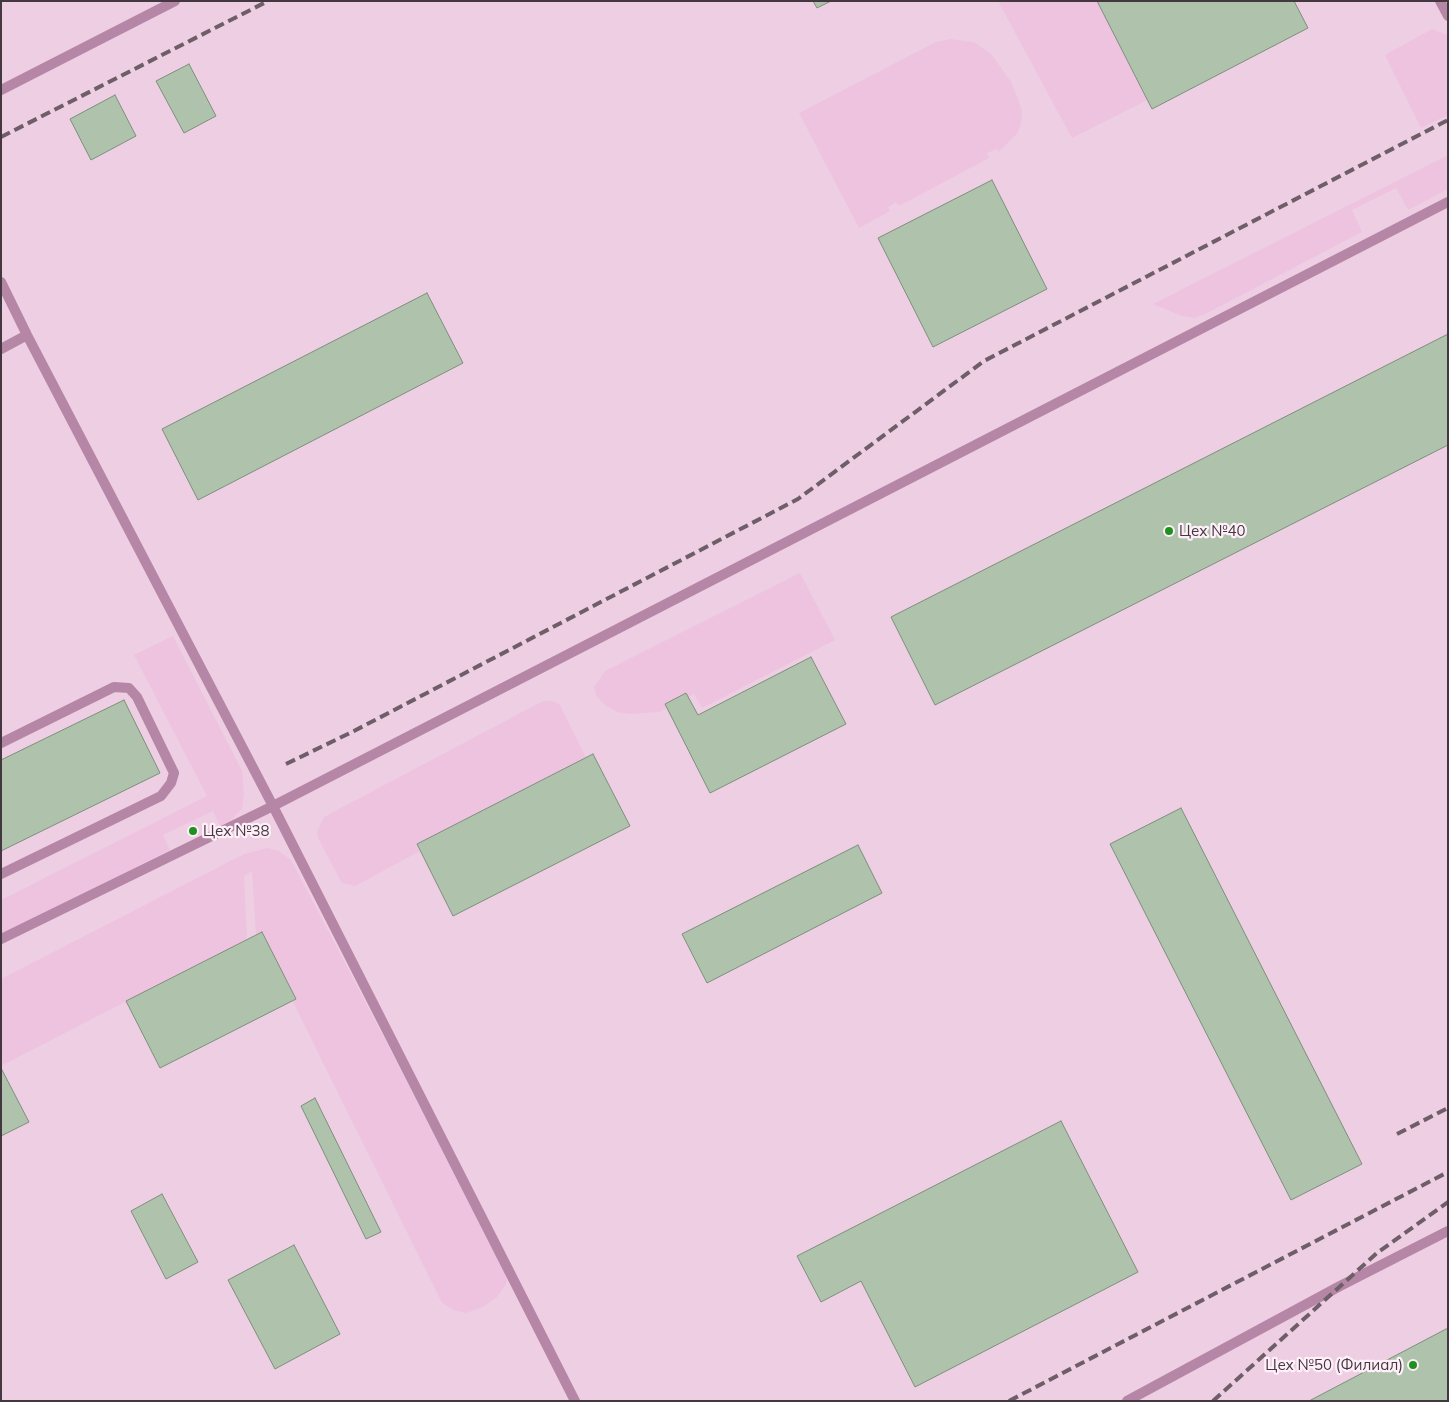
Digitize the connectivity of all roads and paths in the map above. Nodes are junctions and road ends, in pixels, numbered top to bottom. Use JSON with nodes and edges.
{"nodes":[{"id":1,"x":175,"y":1,"type":"edge"},
{"id":2,"x":1440,"y":1,"type":"edge"},
{"id":3,"x":1448,"y":16,"type":"edge"},
{"id":4,"x":1,"y":90,"type":"edge"},
{"id":5,"x":1448,"y":202,"type":"edge"},
{"id":6,"x":1,"y":282,"type":"edge"},
{"id":7,"x":27,"y":335,"type":"junction"},
{"id":8,"x":1,"y":348,"type":"edge"},
{"id":9,"x":1,"y":743,"type":"edge"},
{"id":10,"x":272,"y":806,"type":"junction"},
{"id":11,"x":1,"y":874,"type":"edge"},
{"id":12,"x":1,"y":940,"type":"edge"},
{"id":13,"x":1448,"y":1231,"type":"edge"},
{"id":14,"x":575,"y":1401,"type":"edge"},
{"id":15,"x":1126,"y":1401,"type":"edge"}],
"edges":[{"from":1,"to":4,"type":"lane"},
{"from":2,"to":3,"type":"lane"},
{"from":5,"to":10,"type":"lane"},
{"from":6,"to":7,"type":"lane"},
{"from":7,"to":8,"type":"lane"},
{"from":7,"to":10,"type":"lane"},
{"from":9,"to":11,"type":"lane"},
{"from":10,"to":12,"type":"lane"},
{"from":10,"to":14,"type":"lane"},
{"from":13,"to":15,"type":"lane"}]}
